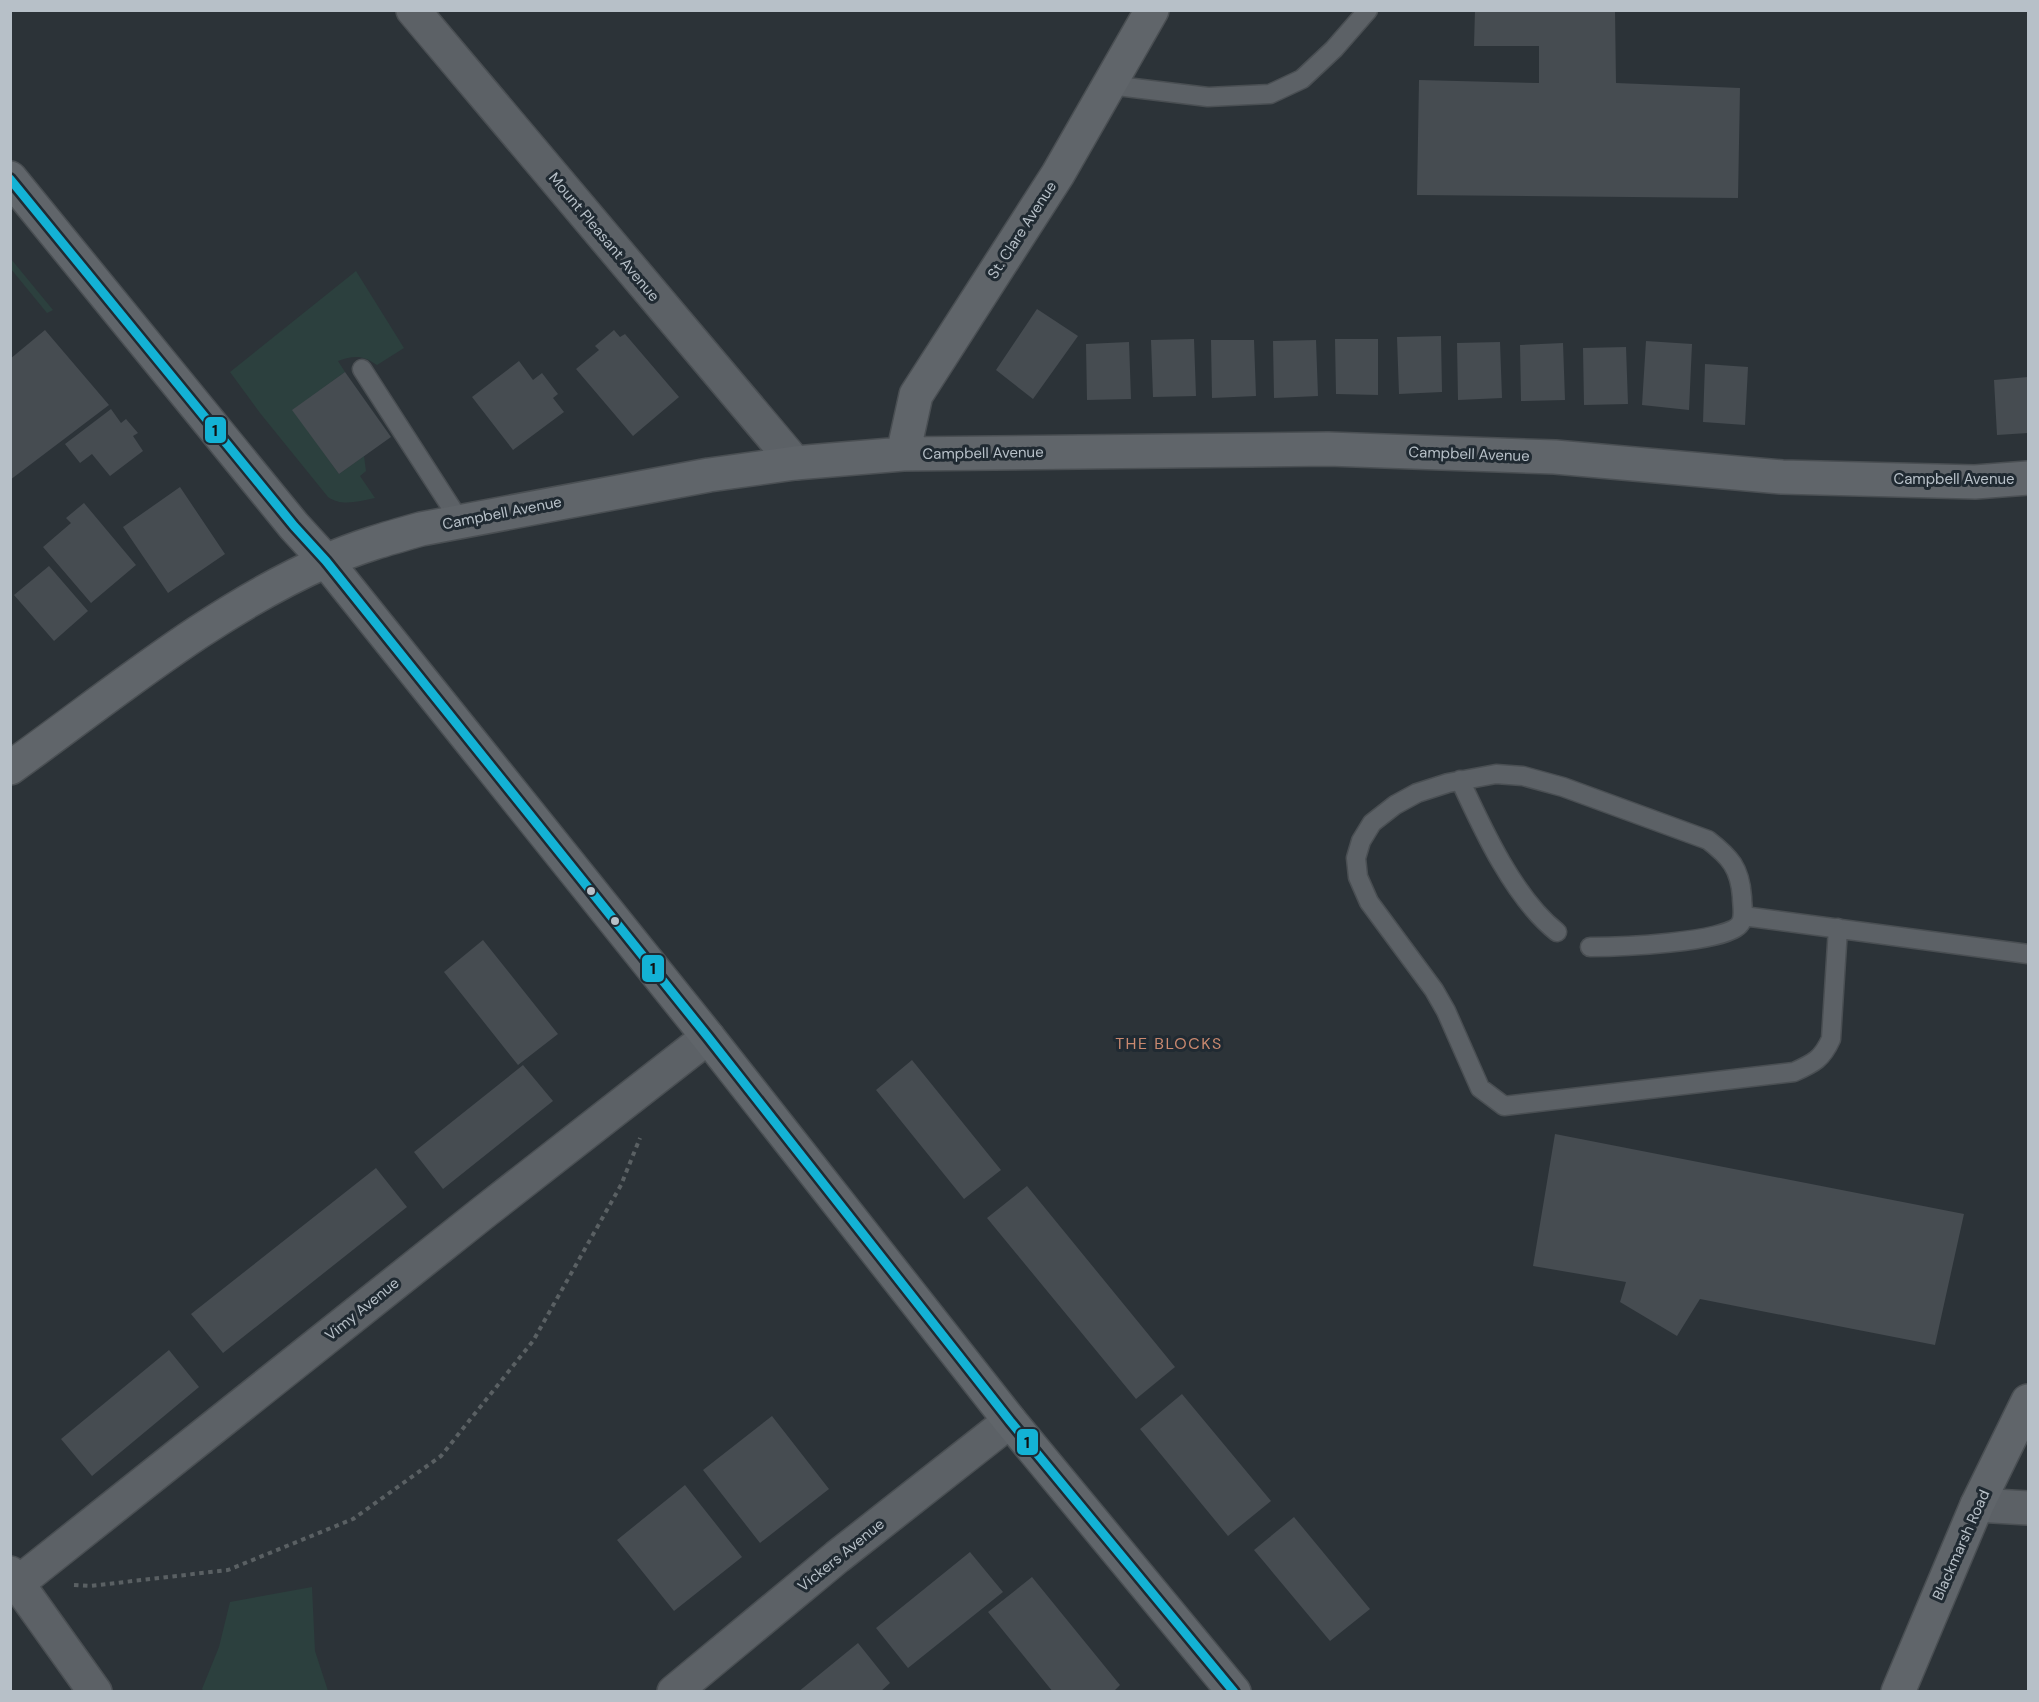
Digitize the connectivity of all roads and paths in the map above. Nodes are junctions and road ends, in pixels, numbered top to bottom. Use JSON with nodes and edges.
{"nodes":[{"id":1,"x":413,"y":10,"type":"edge"},
{"id":2,"x":1152,"y":10,"type":"edge"},
{"id":3,"x":1368,"y":10,"type":"edge"},
{"id":4,"x":1109,"y":85,"type":"junction"},
{"id":5,"x":10,"y":178,"type":"edge"},
{"id":6,"x":362,"y":369,"type":"dead end"},
{"id":7,"x":903,"y":454,"type":"junction"},
{"id":8,"x":795,"y":463,"type":"junction"},
{"id":9,"x":2028,"y":478,"type":"edge"},
{"id":10,"x":460,"y":521,"type":"junction"},
{"id":11,"x":326,"y":561,"type":"junction"},
{"id":12,"x":10,"y":768,"type":"edge"},
{"id":13,"x":1460,"y":780,"type":"junction"},
{"id":14,"x":1743,"y":916,"type":"junction"},
{"id":15,"x":1838,"y":928,"type":"junction"},
{"id":16,"x":1557,"y":932,"type":"dead end"},
{"id":17,"x":1590,"y":946,"type":"dead end"},
{"id":18,"x":2028,"y":954,"type":"edge"},
{"id":19,"x":708,"y":1037,"type":"junction"},
{"id":20,"x":643,"y":1132,"type":"dead end"},
{"id":21,"x":2028,"y":1401,"type":"edge"},
{"id":22,"x":1010,"y":1421,"type":"junction"},
{"id":23,"x":1977,"y":1505,"type":"junction"},
{"id":24,"x":2028,"y":1508,"type":"edge"},
{"id":25,"x":14,"y":1578,"type":"edge"},
{"id":26,"x":95,"y":1692,"type":"edge"},
{"id":27,"x":674,"y":1692,"type":"edge"},
{"id":28,"x":1234,"y":1692,"type":"edge"},
{"id":29,"x":1898,"y":1692,"type":"edge"}],
"edges":[{"from":1,"to":8,"type":"street","name":"Mount Pleasant Avenue"},
{"from":2,"to":4,"type":"street","name":"St. Clare Avenue"},
{"from":3,"to":4,"type":"lane"},
{"from":4,"to":7,"type":"street","name":"St. Clare Avenue"},
{"from":5,"to":11,"type":"street"},
{"from":6,"to":10,"type":"lane"},
{"from":7,"to":8,"type":"street","name":"Campbell Avenue"},
{"from":7,"to":9,"type":"street","name":"Campbell Avenue"},
{"from":8,"to":10,"type":"street","name":"Campbell Avenue"},
{"from":10,"to":11,"type":"street","name":"Campbell Avenue"},
{"from":11,"to":12,"type":"street","name":"Campbell Avenue"},
{"from":11,"to":19,"type":"street"},
{"from":13,"to":14,"type":"lane"},
{"from":13,"to":15,"type":"lane"},
{"from":13,"to":16,"type":"lane"},
{"from":14,"to":15,"type":"lane"},
{"from":14,"to":17,"type":"lane"},
{"from":15,"to":18,"type":"lane"},
{"from":19,"to":22,"type":"street"},
{"from":19,"to":25,"type":"street","name":"Vimy Avenue"},
{"from":20,"to":25,"type":"path"},
{"from":21,"to":23,"type":"street","name":"Blackmarsh Road"},
{"from":22,"to":27,"type":"street","name":"Vickers Avenue"},
{"from":22,"to":28,"type":"street"},
{"from":23,"to":24,"type":"street"},
{"from":23,"to":29,"type":"street","name":"Blackmarsh Road"},
{"from":25,"to":26,"type":"street"}]}
